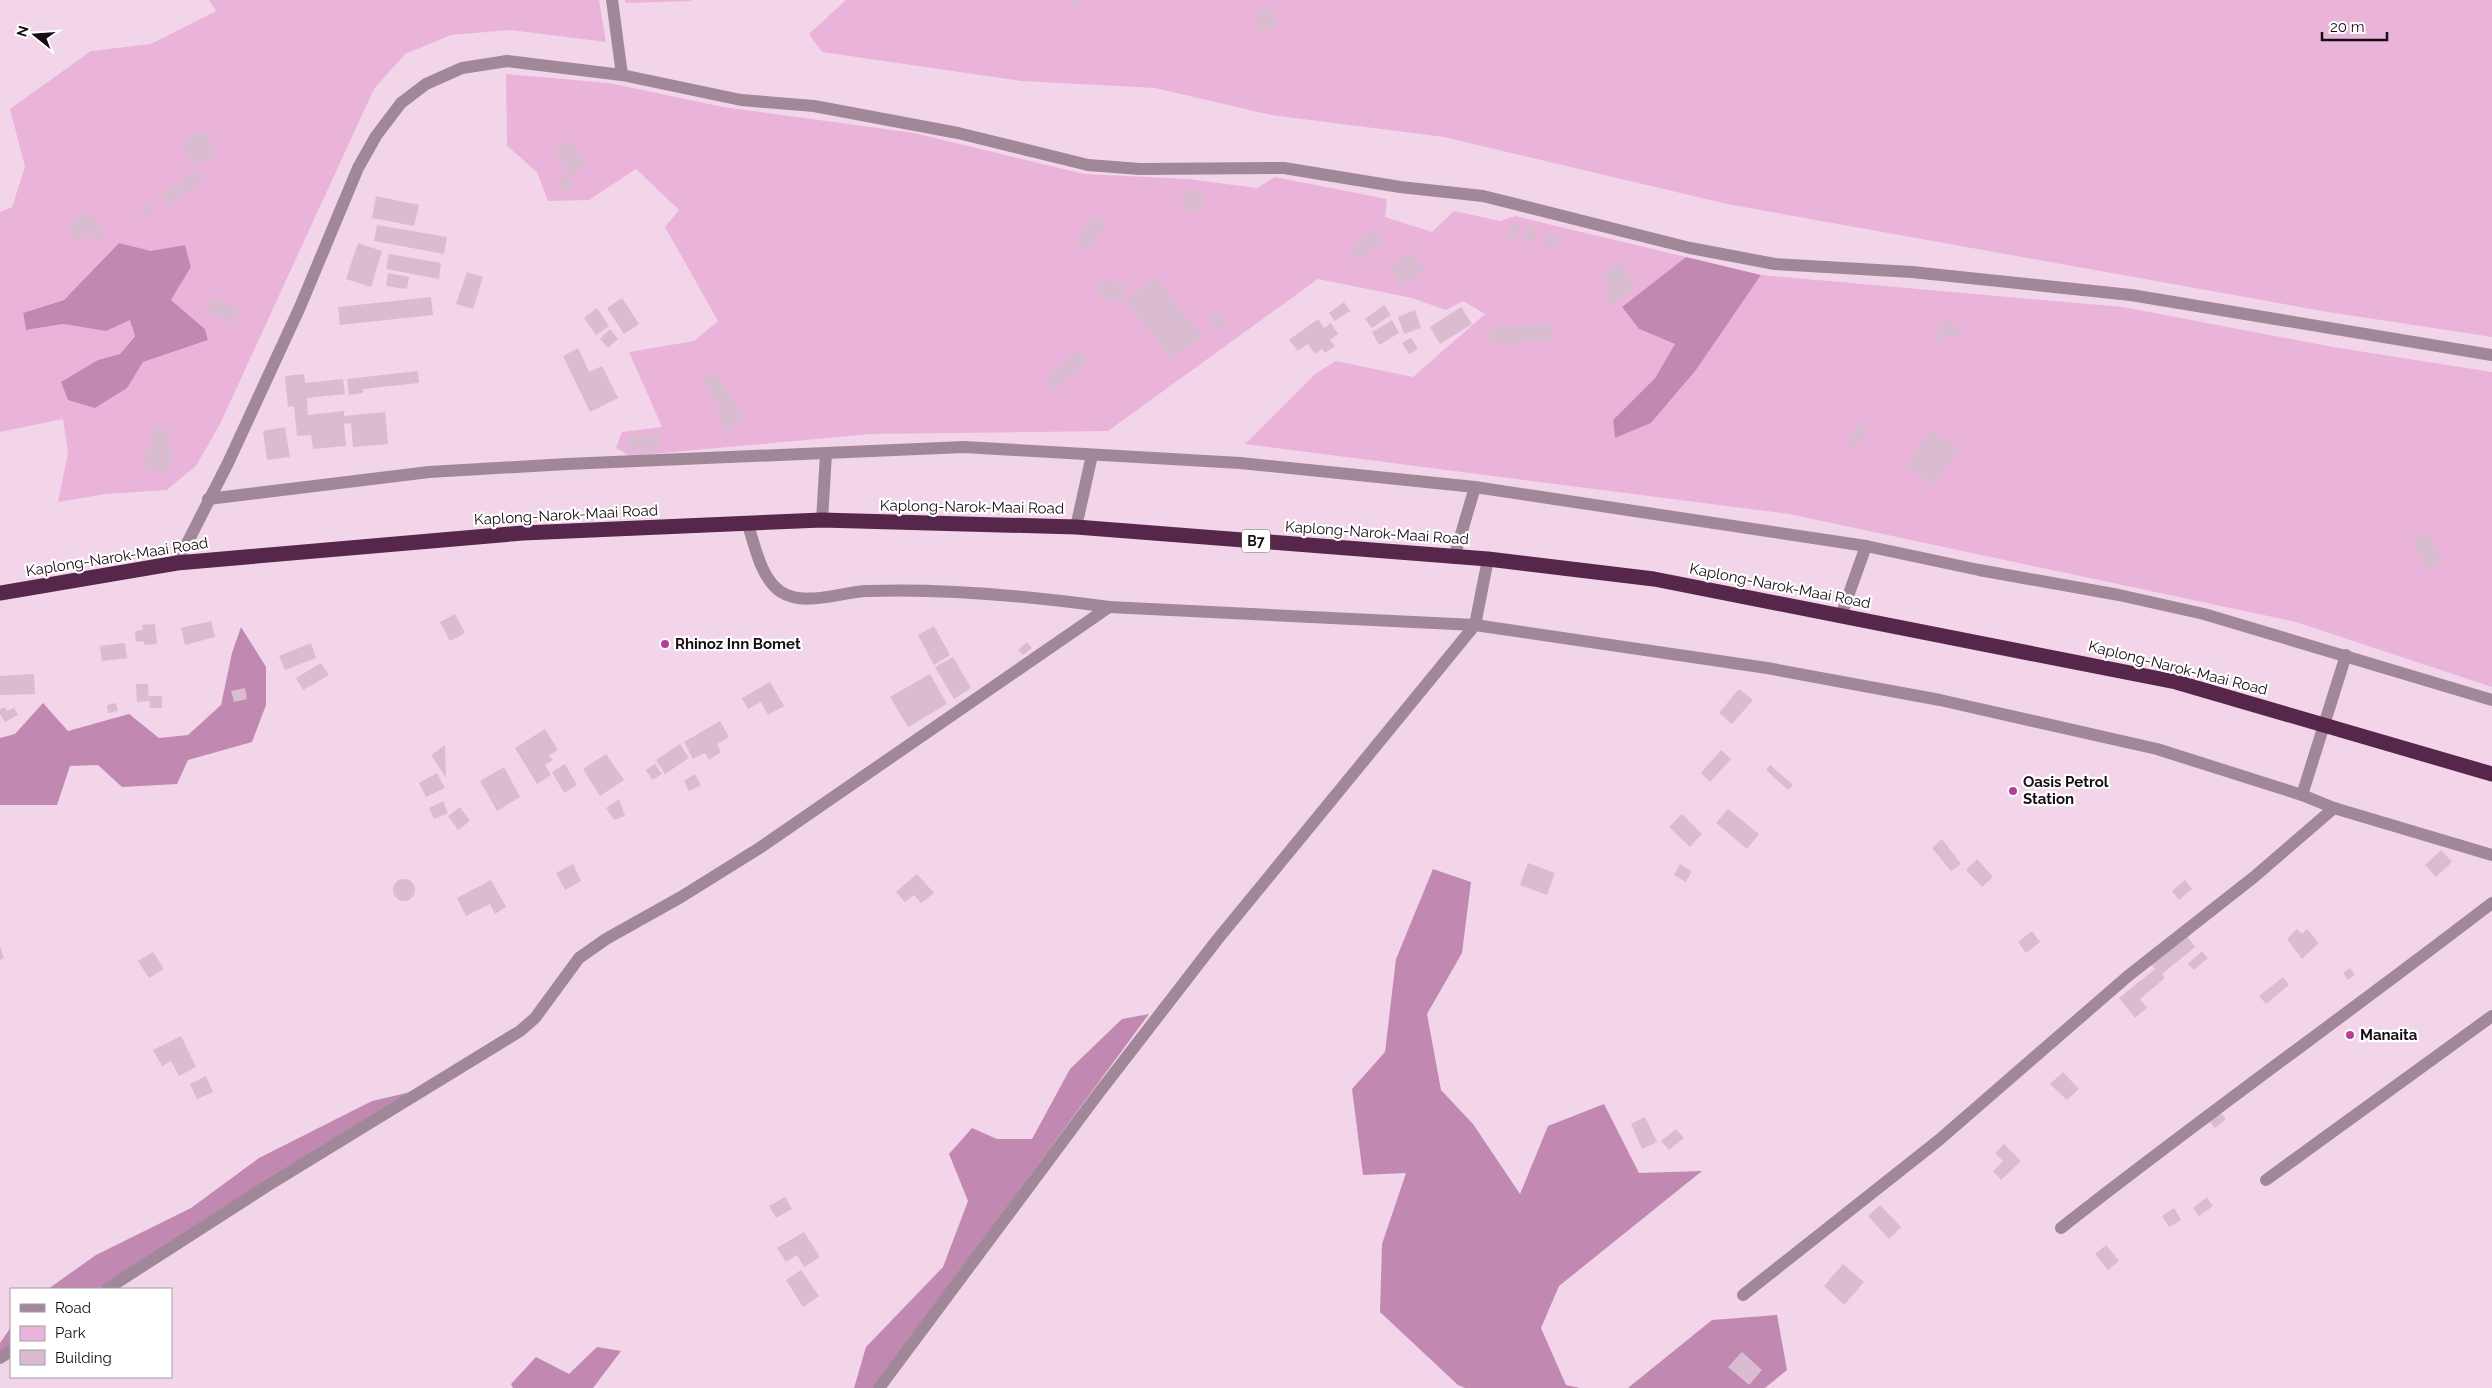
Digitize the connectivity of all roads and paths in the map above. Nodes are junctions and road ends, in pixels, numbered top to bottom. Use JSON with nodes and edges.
{"nodes":[{"id":1,"x":612,"y":0,"type":"edge"},
{"id":2,"x":622,"y":75,"type":"junction"},
{"id":3,"x":2492,"y":355,"type":"edge"},
{"id":4,"x":826,"y":454,"type":"junction"},
{"id":5,"x":1092,"y":455,"type":"junction"},
{"id":6,"x":1475,"y":488,"type":"junction"},
{"id":7,"x":208,"y":499,"type":"junction"},
{"id":8,"x":822,"y":520,"type":"junction"},
{"id":9,"x":748,"y":525,"type":"junction"},
{"id":10,"x":1076,"y":527,"type":"junction"},
{"id":11,"x":1866,"y":546,"type":"junction"},
{"id":12,"x":1454,"y":558,"type":"junction"},
{"id":13,"x":1488,"y":559,"type":"junction"},
{"id":14,"x":177,"y":563,"type":"junction"},
{"id":15,"x":0,"y":593,"type":"edge"},
{"id":16,"x":1109,"y":607,"type":"junction"},
{"id":17,"x":1841,"y":616,"type":"junction"},
{"id":18,"x":1475,"y":625,"type":"junction"},
{"id":19,"x":2346,"y":655,"type":"junction"},
{"id":20,"x":2492,"y":700,"type":"edge"},
{"id":21,"x":2326,"y":724,"type":"junction"},
{"id":22,"x":2492,"y":774,"type":"edge"},
{"id":23,"x":2302,"y":795,"type":"junction"},
{"id":24,"x":2334,"y":808,"type":"junction"},
{"id":25,"x":2492,"y":855,"type":"edge"},
{"id":26,"x":2492,"y":903,"type":"edge"},
{"id":27,"x":2492,"y":1016,"type":"edge"},
{"id":28,"x":2266,"y":1180,"type":"dead end"},
{"id":29,"x":2060,"y":1228,"type":"dead end"},
{"id":30,"x":109,"y":1288,"type":"edge"},
{"id":31,"x":1743,"y":1295,"type":"dead end"},
{"id":32,"x":879,"y":1388,"type":"edge"}],
"edges":[{"from":1,"to":2,"type":"street"},
{"from":2,"to":3,"type":"street"},
{"from":2,"to":7,"type":"street"},
{"from":4,"to":5,"type":"street"},
{"from":4,"to":7,"type":"street"},
{"from":4,"to":8,"type":"street"},
{"from":5,"to":6,"type":"street"},
{"from":5,"to":10,"type":"street"},
{"from":6,"to":11,"type":"street"},
{"from":6,"to":12,"type":"street"},
{"from":7,"to":14,"type":"street"},
{"from":8,"to":9,"type":"highway","name":"Kaplong-Narok-Maai Road","number":"B7"},
{"from":8,"to":10,"type":"highway","name":"Kaplong-Narok-Maai Road","number":"B7"},
{"from":9,"to":14,"type":"highway","name":"Kaplong-Narok-Maai Road","number":"B7"},
{"from":9,"to":16,"type":"street"},
{"from":10,"to":12,"type":"highway","name":"Kaplong-Narok-Maai Road","number":"B7"},
{"from":11,"to":17,"type":"street"},
{"from":11,"to":19,"type":"street"},
{"from":12,"to":13,"type":"highway","name":"Kaplong-Narok-Maai Road","number":"B7"},
{"from":13,"to":17,"type":"highway","name":"Kaplong-Narok-Maai Road","number":"B7"},
{"from":13,"to":18,"type":"street"},
{"from":14,"to":15,"type":"highway","name":"Kaplong-Narok-Maai Road","number":"B7"},
{"from":16,"to":18,"type":"street"},
{"from":16,"to":30,"type":"street"},
{"from":17,"to":21,"type":"highway","name":"Kaplong-Narok-Maai Road","number":"B7"},
{"from":18,"to":23,"type":"street"},
{"from":18,"to":32,"type":"street"},
{"from":19,"to":20,"type":"street"},
{"from":19,"to":21,"type":"street"},
{"from":21,"to":22,"type":"highway","name":"Kaplong-Narok-Maai Road","number":"B7"},
{"from":21,"to":23,"type":"street"},
{"from":23,"to":24,"type":"street"},
{"from":24,"to":25,"type":"street"},
{"from":24,"to":31,"type":"street"},
{"from":26,"to":29,"type":"street"},
{"from":27,"to":28,"type":"street"}]}
